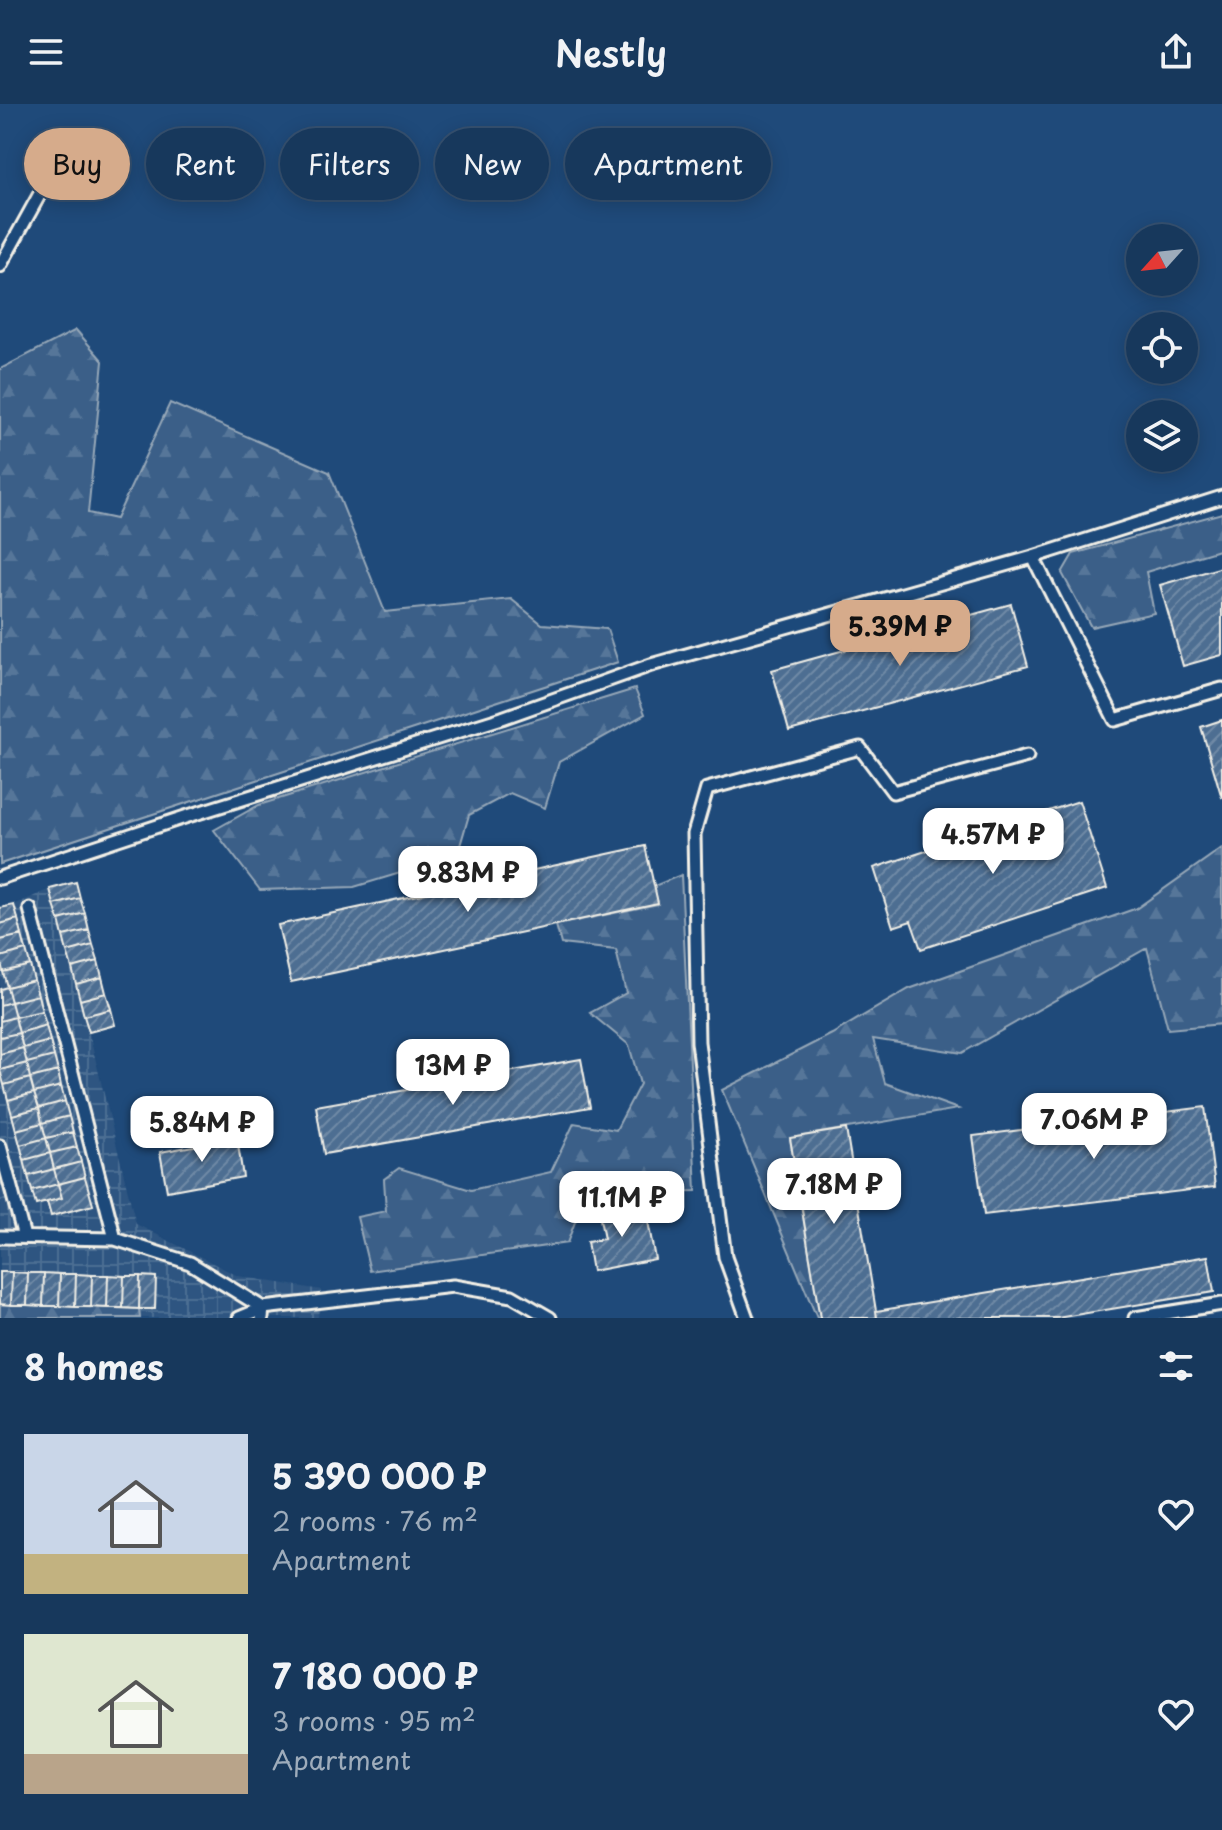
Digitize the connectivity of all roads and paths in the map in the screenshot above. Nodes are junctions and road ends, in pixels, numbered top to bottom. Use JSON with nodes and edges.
{"nodes":[{"id":1,"x":36,"y":200,"type":"edge"},
{"id":2,"x":0,"y":266,"type":"edge"},
{"id":3,"x":1222,"y":497,"type":"edge"},
{"id":4,"x":1033,"y":557,"type":"junction"},
{"id":5,"x":1222,"y":689,"type":"edge"},
{"id":6,"x":1027,"y":756,"type":"dead end"},
{"id":7,"x":0,"y":878,"type":"edge"},
{"id":8,"x":30,"y":909,"type":"dead end"},
{"id":9,"x":0,"y":1146,"type":"edge"},
{"id":10,"x":0,"y":1237,"type":"edge"},
{"id":11,"x":24,"y":1237,"type":"junction"},
{"id":12,"x":115,"y":1239,"type":"junction"},
{"id":13,"x":1222,"y":1304,"type":"edge"},
{"id":14,"x":262,"y":1313,"type":"edge"},
{"id":15,"x":239,"y":1318,"type":"edge"},
{"id":16,"x":550,"y":1318,"type":"edge"},
{"id":17,"x":747,"y":1318,"type":"edge"},
{"id":18,"x":1135,"y":1318,"type":"edge"}],
"edges":[{"from":1,"to":2,"type":"lane"},
{"from":3,"to":4,"type":"lane"},
{"from":4,"to":5,"type":"lane"},
{"from":4,"to":7,"type":"lane"},
{"from":6,"to":17,"type":"lane"},
{"from":8,"to":12,"type":"lane"},
{"from":9,"to":11,"type":"lane"},
{"from":10,"to":11,"type":"lane"},
{"from":11,"to":12,"type":"lane"},
{"from":12,"to":14,"type":"lane"},
{"from":13,"to":18,"type":"lane"},
{"from":14,"to":15,"type":"lane"},
{"from":14,"to":16,"type":"lane"}]}
